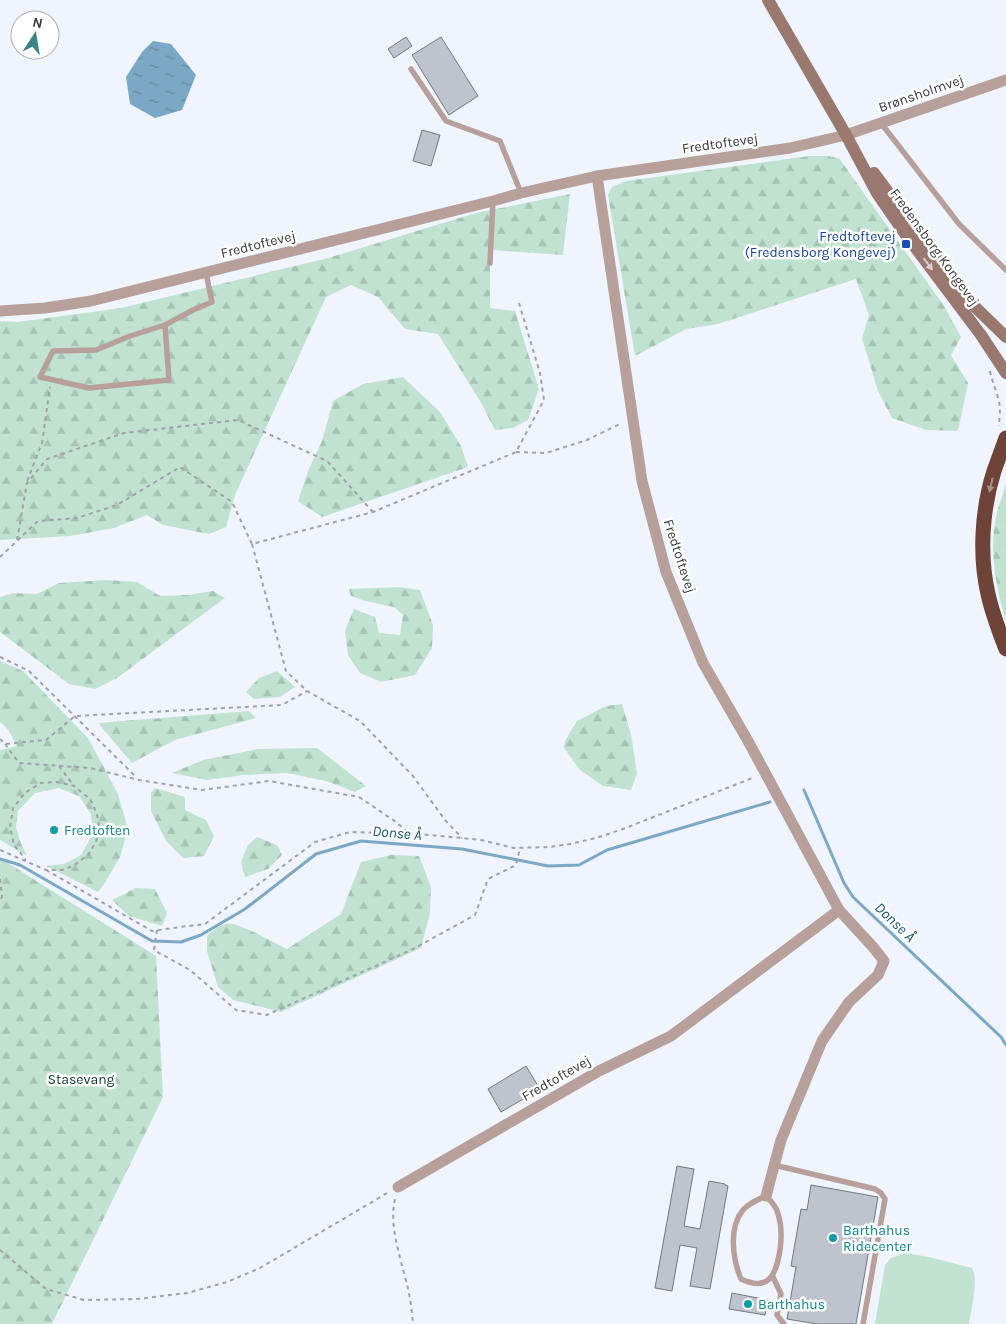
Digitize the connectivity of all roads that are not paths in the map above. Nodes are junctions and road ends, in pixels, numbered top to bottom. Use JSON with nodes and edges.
{"nodes":[{"id":1,"x":768,"y":0,"type":"edge"},
{"id":2,"x":411,"y":69,"type":"dead end"},
{"id":3,"x":1006,"y":80,"type":"edge"},
{"id":4,"x":881,"y":123,"type":"junction"},
{"id":5,"x":846,"y":135,"type":"junction"},
{"id":6,"x":597,"y":176,"type":"junction"},
{"id":7,"x":521,"y":193,"type":"junction"},
{"id":8,"x":493,"y":201,"type":"junction"},
{"id":9,"x":490,"y":263,"type":"dead end"},
{"id":10,"x":1006,"y":270,"type":"edge"},
{"id":11,"x":206,"y":273,"type":"junction"},
{"id":12,"x":0,"y":311,"type":"edge"},
{"id":13,"x":165,"y":325,"type":"junction"},
{"id":14,"x":1006,"y":337,"type":"edge"},
{"id":15,"x":1006,"y":373,"type":"edge"},
{"id":16,"x":1005,"y":433,"type":"edge"},
{"id":17,"x":1006,"y":649,"type":"edge"},
{"id":18,"x":840,"y":910,"type":"junction"},
{"id":19,"x":774,"y":1165,"type":"junction"},
{"id":20,"x":398,"y":1187,"type":"road end"},
{"id":21,"x":766,"y":1196,"type":"junction"},
{"id":22,"x":772,"y":1277,"type":"junction"},
{"id":23,"x":784,"y":1324,"type":"edge"},
{"id":24,"x":863,"y":1324,"type":"edge"}],
"edges":[{"from":1,"to":5,"type":"street","name":"Fredensborg Kongevej"},
{"from":2,"to":7,"type":"lane"},
{"from":3,"to":4,"type":"street","name":"Brønsholmvej"},
{"from":4,"to":5,"type":"street","name":"Brønsholmvej"},
{"from":4,"to":10,"type":"lane"},
{"from":5,"to":6,"type":"street","name":"Fredtoftevej"},
{"from":5,"to":14,"type":"street","name":"Fredensborg Kongevej"},
{"from":5,"to":15,"type":"street","name":"Fredensborg Kongevej","one_way":true},
{"from":6,"to":7,"type":"street","name":"Fredtoftevej"},
{"from":6,"to":18,"type":"street","name":"Fredtoftevej"},
{"from":7,"to":8,"type":"street","name":"Fredtoftevej"},
{"from":8,"to":9,"type":"lane"},
{"from":8,"to":11,"type":"street","name":"Fredtoftevej"},
{"from":11,"to":12,"type":"street","name":"Fredtoftevej"},
{"from":11,"to":13,"type":"lane"},
{"from":13,"to":13,"type":"lane"},
{"from":16,"to":17,"type":"highway","one_way":true},
{"from":18,"to":19,"type":"street","name":"Fredtoftevej"},
{"from":18,"to":20,"type":"street","name":"Fredtoftevej"},
{"from":19,"to":21,"type":"street","name":"Fredtoftevej"},
{"from":19,"to":24,"type":"lane"},
{"from":21,"to":22,"type":"lane"},
{"from":21,"to":22,"type":"lane"},
{"from":22,"to":23,"type":"lane"}]}
